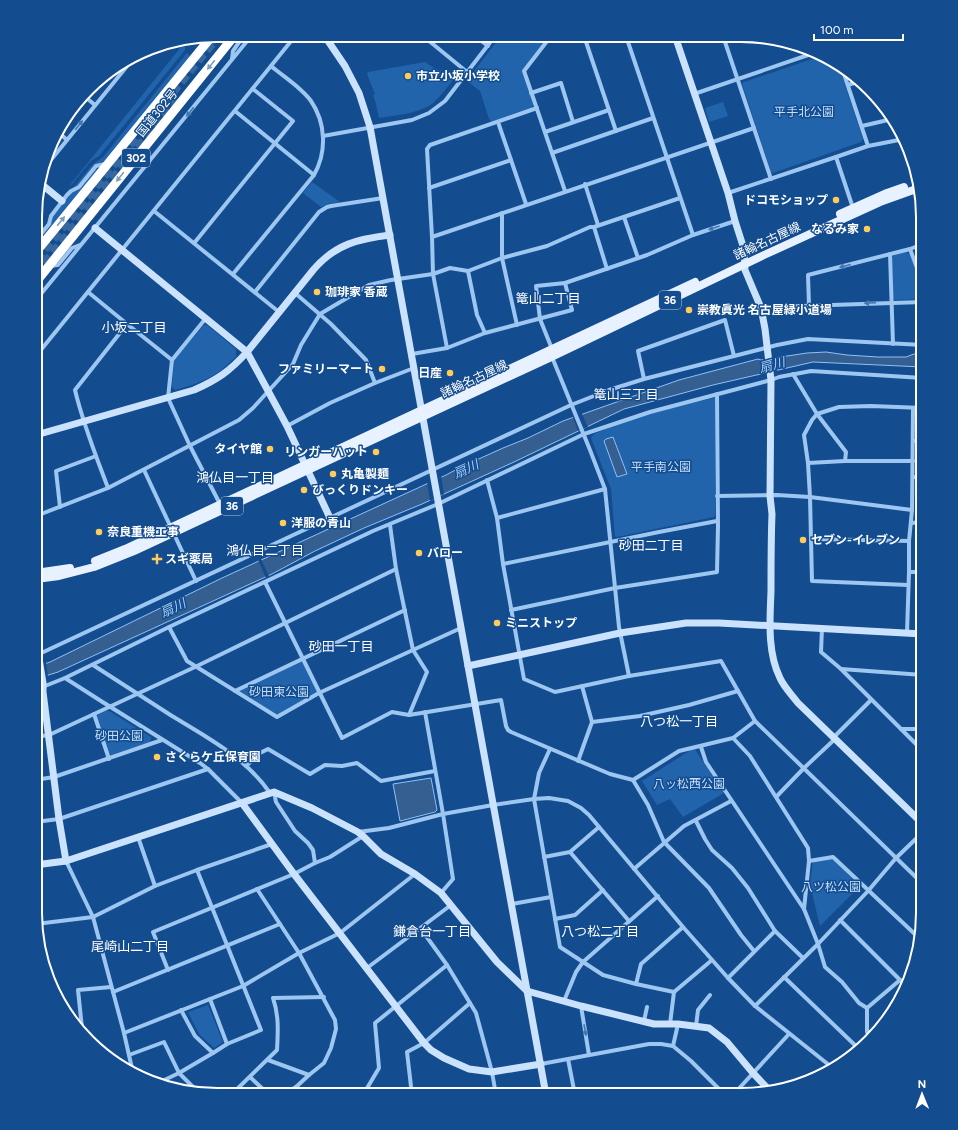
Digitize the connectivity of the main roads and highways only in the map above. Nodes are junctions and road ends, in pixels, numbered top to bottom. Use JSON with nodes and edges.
{"nodes":[{"id":1,"x":207,"y":42,"type":"edge"},
{"id":2,"x":229,"y":42,"type":"edge"},
{"id":3,"x":913,"y":184,"type":"edge"},
{"id":4,"x":914,"y":190,"type":"edge"},
{"id":5,"x":42,"y":245,"type":"edge"},
{"id":6,"x":745,"y":262,"type":"junction"},
{"id":7,"x":42,"y":274,"type":"edge"},
{"id":8,"x":306,"y":468,"type":"junction"},
{"id":9,"x":172,"y":530,"type":"junction"},
{"id":10,"x":42,"y":572,"type":"edge"},
{"id":11,"x":42,"y":578,"type":"edge"}],
"edges":[{"from":5,"to":1,"type":"highway","name":"国道302号","number":"302","one_way":true},
{"from":2,"to":7,"type":"highway","name":"国道302号","number":"302","one_way":true},
{"from":3,"to":6,"type":"main road","name":"諸輪名古屋線","number":"36"},
{"from":4,"to":6,"type":"main road","name":"諸輪名古屋線","number":"36"},
{"from":6,"to":8,"type":"main road","name":"諸輪名古屋線","number":"36"},
{"from":8,"to":9,"type":"main road","name":"諸輪名古屋線","number":"36"},
{"from":8,"to":9,"type":"main road","name":"諸輪名古屋線","number":"36"},
{"from":9,"to":10,"type":"main road","name":"諸輪名古屋線","number":"36"},
{"from":9,"to":11,"type":"main road","name":"諸輪名古屋線","number":"36"}]}
